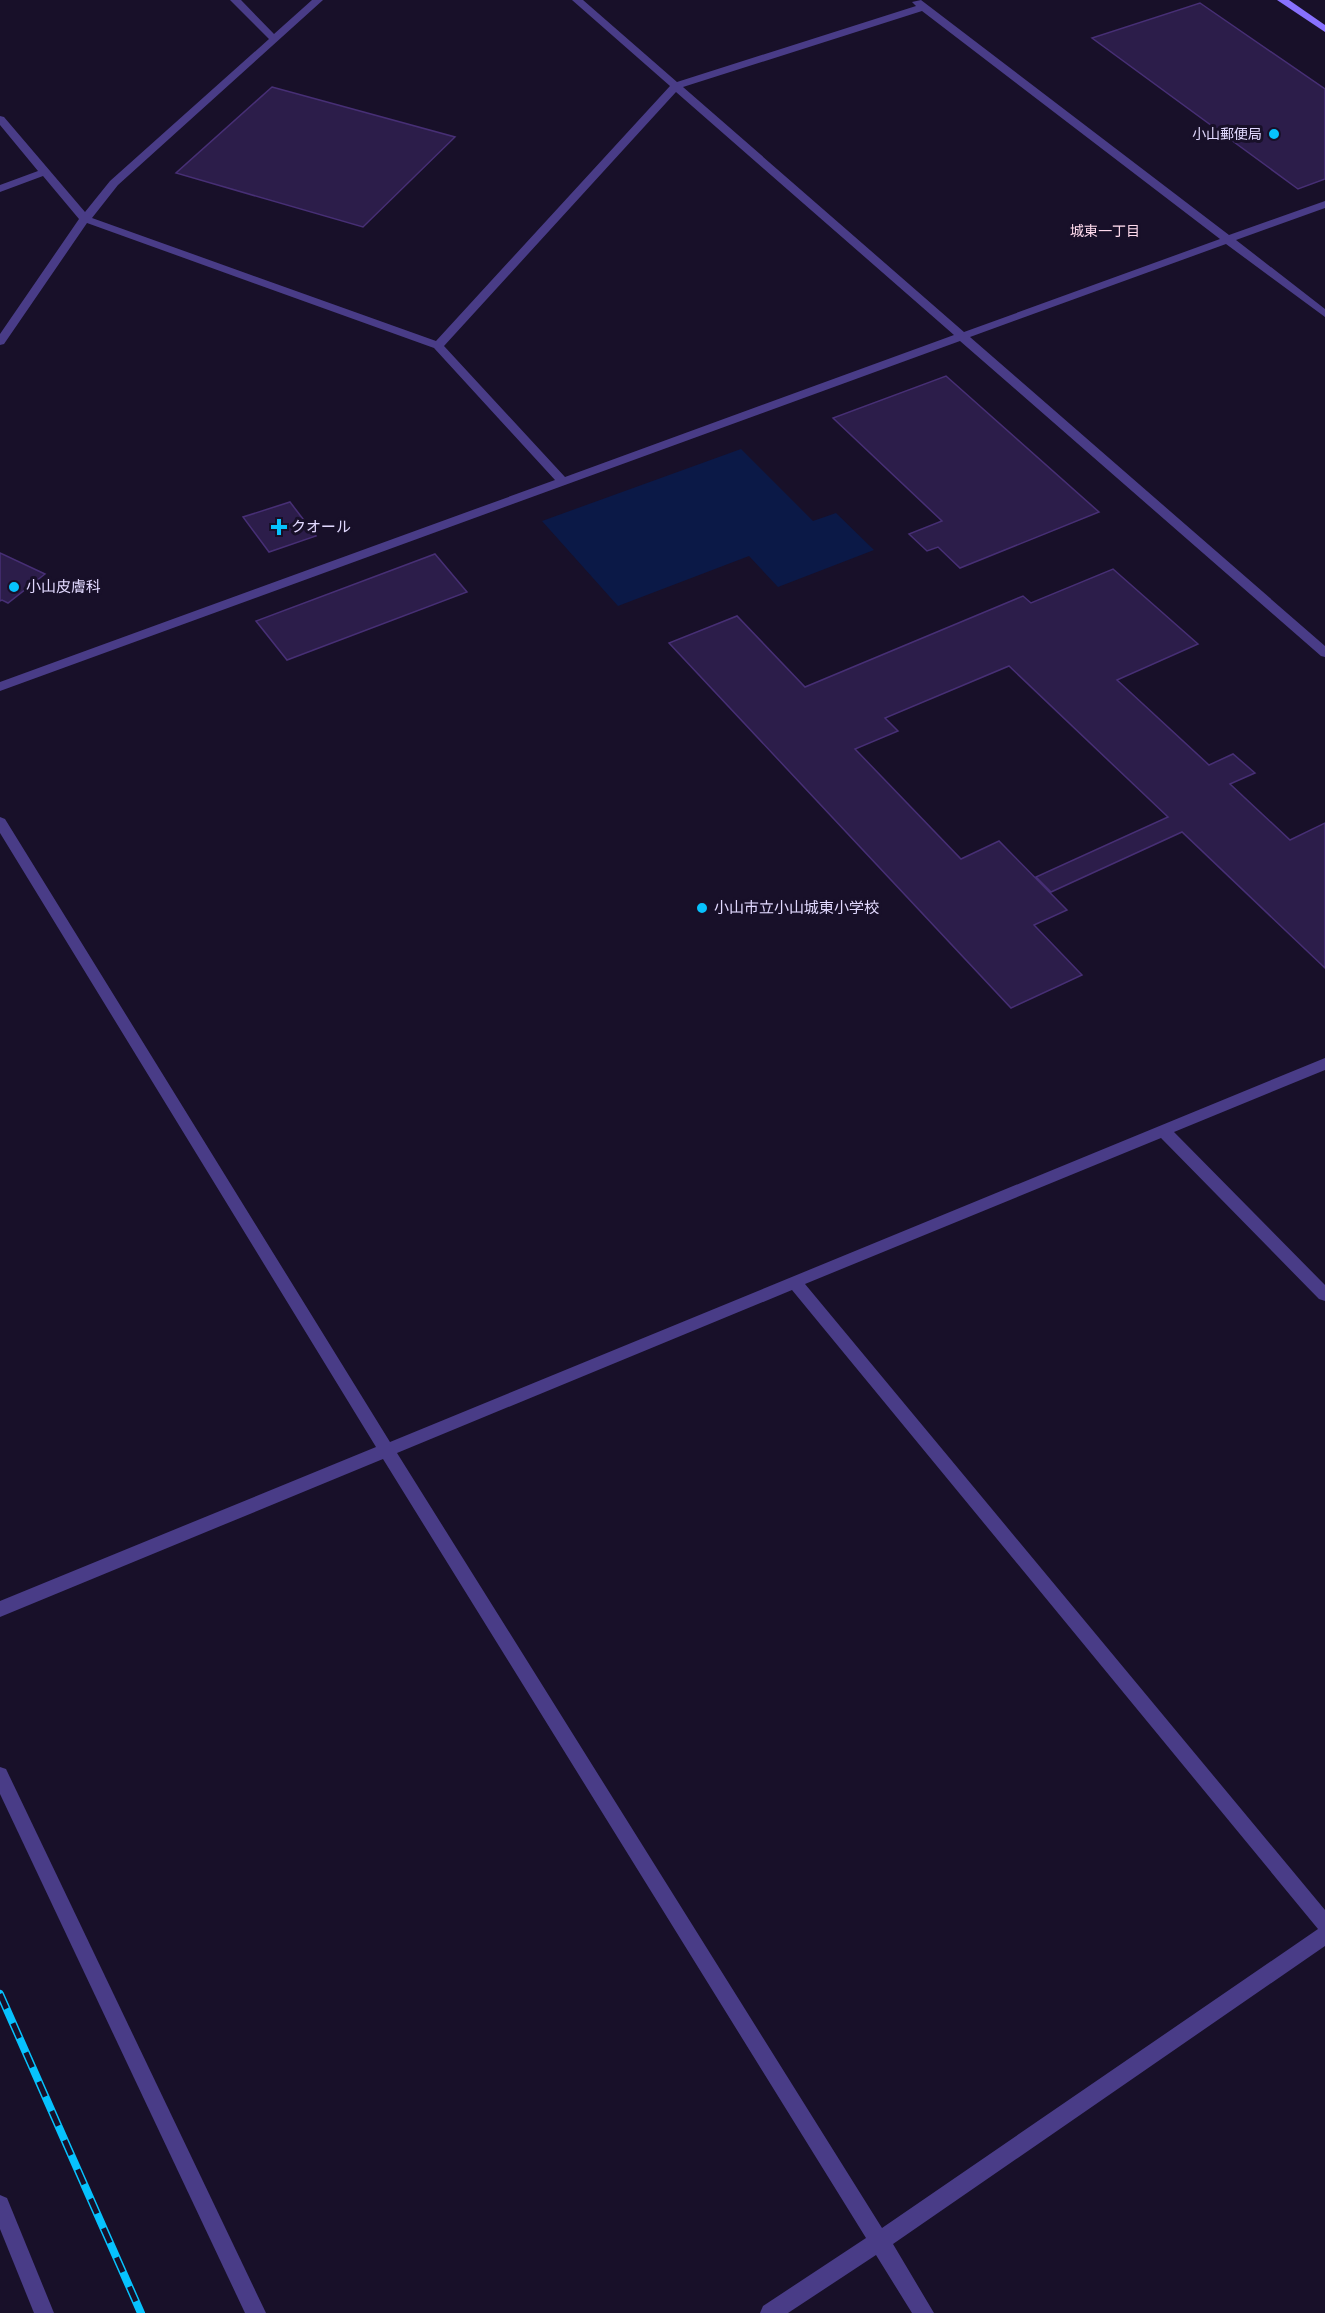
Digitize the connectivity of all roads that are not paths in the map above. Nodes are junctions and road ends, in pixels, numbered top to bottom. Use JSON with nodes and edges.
{"nodes":[{"id":1,"x":235,"y":0,"type":"edge"},
{"id":2,"x":318,"y":0,"type":"edge"},
{"id":3,"x":577,"y":0,"type":"edge"},
{"id":4,"x":1282,"y":0,"type":"edge"},
{"id":5,"x":920,"y":3,"type":"edge"},
{"id":6,"x":1325,"y":29,"type":"edge"},
{"id":7,"x":275,"y":40,"type":"junction"},
{"id":8,"x":676,"y":86,"type":"junction"},
{"id":9,"x":0,"y":119,"type":"edge"},
{"id":10,"x":44,"y":172,"type":"junction"},
{"id":11,"x":0,"y":189,"type":"edge"},
{"id":12,"x":1325,"y":204,"type":"edge"},
{"id":13,"x":85,"y":219,"type":"junction"},
{"id":14,"x":1226,"y":239,"type":"junction"},
{"id":15,"x":1325,"y":314,"type":"edge"},
{"id":16,"x":961,"y":336,"type":"junction"},
{"id":17,"x":0,"y":342,"type":"edge"},
{"id":18,"x":438,"y":346,"type":"junction"},
{"id":19,"x":562,"y":481,"type":"junction"},
{"id":20,"x":1325,"y":652,"type":"edge"},
{"id":21,"x":0,"y":687,"type":"edge"},
{"id":22,"x":0,"y":822,"type":"edge"},
{"id":23,"x":1325,"y":1064,"type":"edge"},
{"id":24,"x":1164,"y":1131,"type":"junction"},
{"id":25,"x":794,"y":1282,"type":"junction"},
{"id":26,"x":1325,"y":1295,"type":"edge"},
{"id":27,"x":386,"y":1450,"type":"junction"},
{"id":28,"x":0,"y":1610,"type":"edge"},
{"id":29,"x":0,"y":1775,"type":"edge"},
{"id":30,"x":1325,"y":1924,"type":"edge"},
{"id":31,"x":1325,"y":1935,"type":"edge"},
{"id":32,"x":0,"y":2205,"type":"edge"},
{"id":33,"x":880,"y":2241,"type":"junction"},
{"id":34,"x":44,"y":2313,"type":"edge"},
{"id":35,"x":255,"y":2313,"type":"edge"},
{"id":36,"x":770,"y":2313,"type":"edge"},
{"id":37,"x":924,"y":2313,"type":"edge"}],
"edges":[{"from":1,"to":7,"type":"street"},
{"from":2,"to":7,"type":"street"},
{"from":3,"to":8,"type":"street"},
{"from":4,"to":6,"type":"street"},
{"from":5,"to":8,"type":"street"},
{"from":5,"to":14,"type":"street"},
{"from":7,"to":13,"type":"street"},
{"from":8,"to":16,"type":"street"},
{"from":8,"to":18,"type":"street"},
{"from":9,"to":10,"type":"street"},
{"from":10,"to":11,"type":"street"},
{"from":10,"to":13,"type":"street"},
{"from":12,"to":14,"type":"street"},
{"from":13,"to":17,"type":"street"},
{"from":13,"to":18,"type":"street"},
{"from":14,"to":15,"type":"street"},
{"from":14,"to":16,"type":"street"},
{"from":16,"to":19,"type":"street"},
{"from":16,"to":20,"type":"street"},
{"from":18,"to":19,"type":"street"},
{"from":19,"to":21,"type":"street"},
{"from":22,"to":27,"type":"street"},
{"from":23,"to":24,"type":"street"},
{"from":24,"to":25,"type":"street"},
{"from":24,"to":26,"type":"street"},
{"from":25,"to":27,"type":"street"},
{"from":25,"to":30,"type":"street"},
{"from":27,"to":28,"type":"street"},
{"from":27,"to":33,"type":"street"},
{"from":29,"to":35,"type":"street"},
{"from":31,"to":33,"type":"street"},
{"from":32,"to":34,"type":"street"},
{"from":33,"to":36,"type":"street"},
{"from":33,"to":37,"type":"street"}]}
